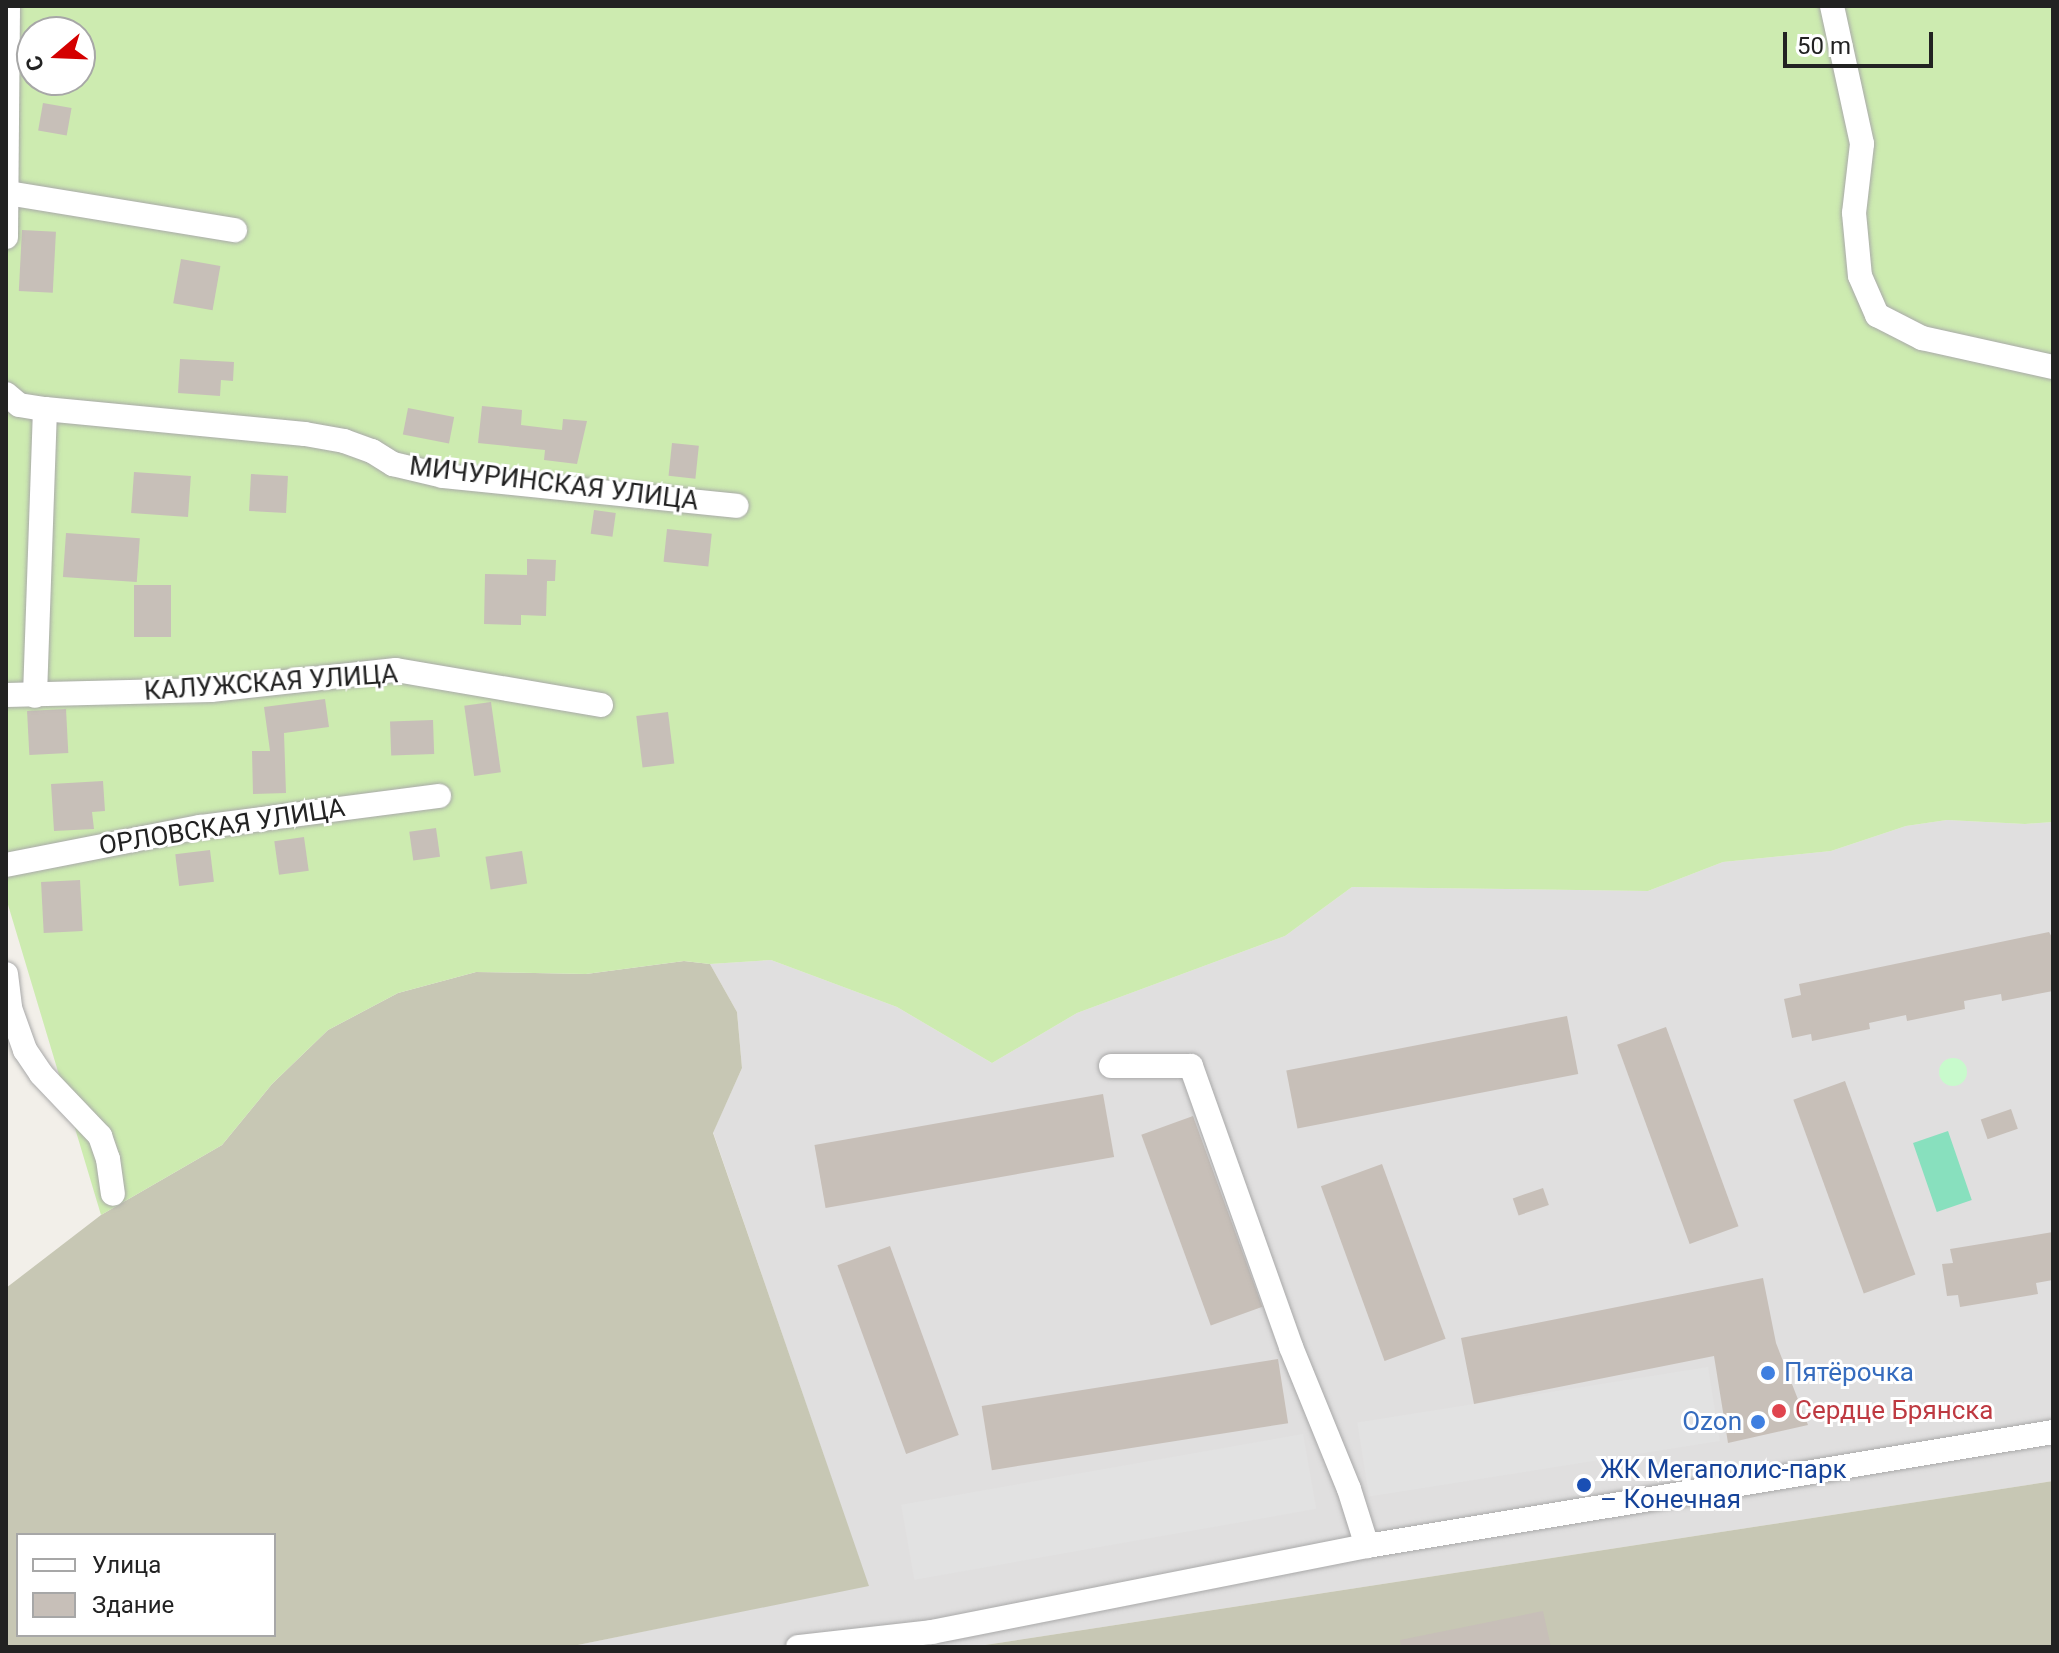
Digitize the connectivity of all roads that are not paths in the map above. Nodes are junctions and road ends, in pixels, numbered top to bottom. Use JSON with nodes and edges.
{"nodes":[{"id":1,"x":8,"y":6,"type":"edge"},
{"id":2,"x":1832,"y":6,"type":"edge"},
{"id":3,"x":8,"y":193,"type":"edge"},
{"id":4,"x":235,"y":230,"type":"dead end"},
{"id":5,"x":6,"y":237,"type":"edge"},
{"id":6,"x":2053,"y":367,"type":"edge"},
{"id":7,"x":6,"y":394,"type":"edge"},
{"id":8,"x":45,"y":409,"type":"junction"},
{"id":9,"x":736,"y":506,"type":"dead end"},
{"id":10,"x":6,"y":695,"type":"edge"},
{"id":11,"x":35,"y":696,"type":"junction"},
{"id":12,"x":601,"y":705,"type":"dead end"},
{"id":13,"x":439,"y":796,"type":"dead end"},
{"id":14,"x":6,"y":865,"type":"edge"},
{"id":15,"x":6,"y":974,"type":"edge"},
{"id":16,"x":1111,"y":1066,"type":"dead end"},
{"id":17,"x":113,"y":1194,"type":"dead end"},
{"id":18,"x":2053,"y":1432,"type":"edge"},
{"id":19,"x":1367,"y":1546,"type":"junction"},
{"id":20,"x":798,"y":1647,"type":"edge"}],
"edges":[{"from":1,"to":3,"type":"street"},
{"from":2,"to":6,"type":"street"},
{"from":3,"to":4,"type":"street"},
{"from":3,"to":5,"type":"street"},
{"from":7,"to":8,"type":"street","name":"МИЧУРИНСКАЯ УЛИЦА"},
{"from":8,"to":9,"type":"street","name":"МИЧУРИНСКАЯ УЛИЦА"},
{"from":8,"to":11,"type":"street"},
{"from":10,"to":11,"type":"street","name":"КАЛУЖСКАЯ УЛИЦА"},
{"from":11,"to":12,"type":"street","name":"КАЛУЖСКАЯ УЛИЦА"},
{"from":13,"to":14,"type":"street","name":"ОРЛОВСКАЯ УЛИЦА"},
{"from":15,"to":17,"type":"street"},
{"from":16,"to":19,"type":"street"},
{"from":18,"to":19,"type":"street"},
{"from":19,"to":20,"type":"street"}]}
